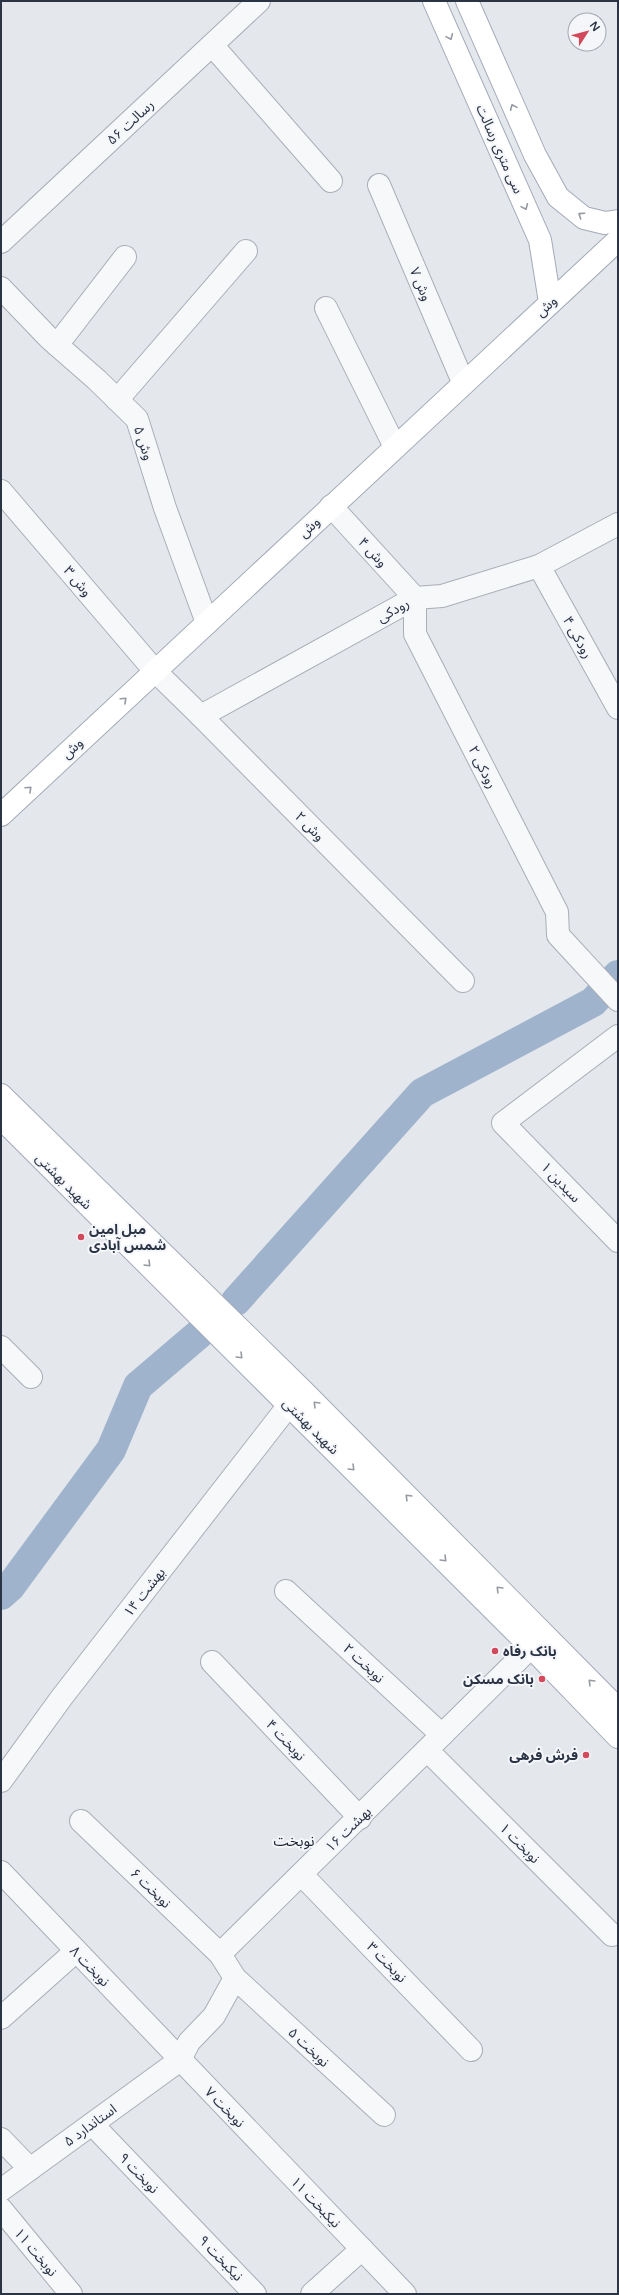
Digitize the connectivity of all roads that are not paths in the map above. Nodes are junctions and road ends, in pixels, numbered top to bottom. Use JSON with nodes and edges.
{"nodes":[{"id":1,"x":259,"y":1,"type":"edge"},
{"id":2,"x":434,"y":1,"type":"edge"},
{"id":3,"x":467,"y":1,"type":"edge"},
{"id":4,"x":212,"y":45,"type":"junction"},
{"id":5,"x":490,"y":54,"type":"junction"},
{"id":6,"x":462,"y":64,"type":"junction"},
{"id":7,"x":331,"y":181,"type":"dead end"},
{"id":8,"x":379,"y":185,"type":"dead end"},
{"id":9,"x":618,"y":221,"type":"edge"},
{"id":10,"x":618,"y":240,"type":"edge"},
{"id":11,"x":1,"y":242,"type":"edge"},
{"id":12,"x":246,"y":251,"type":"dead end"},
{"id":13,"x":125,"y":257,"type":"dead end"},
{"id":14,"x":1,"y":288,"type":"edge"},
{"id":15,"x":550,"y":302,"type":"junction"},
{"id":16,"x":326,"y":308,"type":"dead end"},
{"id":17,"x":57,"y":344,"type":"junction"},
{"id":18,"x":463,"y":382,"type":"junction"},
{"id":19,"x":117,"y":400,"type":"junction"},
{"id":20,"x":395,"y":446,"type":"junction"},
{"id":21,"x":1,"y":491,"type":"edge"},
{"id":22,"x":331,"y":506,"type":"junction"},
{"id":23,"x":618,"y":524,"type":"edge"},
{"id":24,"x":539,"y":566,"type":"junction"},
{"id":25,"x":415,"y":598,"type":"junction"},
{"id":26,"x":207,"y":623,"type":"junction"},
{"id":27,"x":155,"y":671,"type":"junction"},
{"id":28,"x":618,"y":708,"type":"edge"},
{"id":29,"x":201,"y":716,"type":"junction"},
{"id":30,"x":1,"y":815,"type":"edge"},
{"id":31,"x":463,"y":981,"type":"dead end"},
{"id":32,"x":618,"y":1000,"type":"edge"},
{"id":33,"x":618,"y":1036,"type":"edge"},
{"id":34,"x":1,"y":1095,"type":"edge"},
{"id":35,"x":1,"y":1118,"type":"edge"},
{"id":36,"x":618,"y":1241,"type":"edge"},
{"id":37,"x":1,"y":1347,"type":"edge"},
{"id":38,"x":31,"y":1377,"type":"dead end"},
{"id":39,"x":289,"y":1405,"type":"junction"},
{"id":40,"x":286,"y":1591,"type":"dead end"},
{"id":41,"x":532,"y":1647,"type":"junction"},
{"id":42,"x":212,"y":1662,"type":"dead end"},
{"id":43,"x":618,"y":1709,"type":"edge"},
{"id":44,"x":618,"y":1737,"type":"edge"},
{"id":45,"x":435,"y":1743,"type":"junction"},
{"id":46,"x":1,"y":1781,"type":"edge"},
{"id":47,"x":360,"y":1818,"type":"junction"},
{"id":48,"x":81,"y":1821,"type":"dead end"},
{"id":49,"x":1,"y":1872,"type":"edge"},
{"id":50,"x":302,"y":1875,"type":"junction"},
{"id":51,"x":612,"y":1935,"type":"dead end"},
{"id":52,"x":76,"y":1951,"type":"junction"},
{"id":53,"x":220,"y":1954,"type":"junction"},
{"id":54,"x":234,"y":1978,"type":"junction"},
{"id":55,"x":1,"y":2018,"type":"edge"},
{"id":56,"x":471,"y":2050,"type":"dead end"},
{"id":57,"x":180,"y":2060,"type":"junction"},
{"id":58,"x":384,"y":2116,"type":"dead end"},
{"id":59,"x":92,"y":2124,"type":"junction"},
{"id":60,"x":1,"y":2139,"type":"edge"},
{"id":61,"x":271,"y":2154,"type":"joint"},
{"id":62,"x":30,"y":2169,"type":"junction"},
{"id":63,"x":1,"y":2190,"type":"edge"},
{"id":64,"x":1,"y":2209,"type":"edge"},
{"id":65,"x":187,"y":2223,"type":"joint"},
{"id":66,"x":362,"y":2249,"type":"junction"},
{"id":67,"x":71,"y":2294,"type":"edge"},
{"id":68,"x":255,"y":2294,"type":"edge"},
{"id":69,"x":312,"y":2294,"type":"edge"},
{"id":70,"x":405,"y":2294,"type":"edge"}],
"edges":[{"from":1,"to":4,"type":"street","name":"۵۶ رسالت"},
{"from":2,"to":6,"type":"main road","name":"سی متری رسالت","one_way":true},
{"from":3,"to":5,"type":"main road","name":"سی متری رسالت"},
{"from":4,"to":7,"type":"street"},
{"from":4,"to":11,"type":"street","name":"۵۶ رسالت"},
{"from":5,"to":6,"type":"main road"},
{"from":9,"to":5,"type":"main road","name":"سی متری رسالت","one_way":true},
{"from":6,"to":15,"type":"main road","name":"سی متری رسالت","one_way":true},
{"from":8,"to":18,"type":"street","name":"وش ۷"},
{"from":10,"to":15,"type":"main road","name":"وش"},
{"from":12,"to":19,"type":"street"},
{"from":13,"to":17,"type":"street"},
{"from":14,"to":17,"type":"street","name":"وش ۵"},
{"from":15,"to":18,"type":"main road","name":"وش"},
{"from":16,"to":20,"type":"street"},
{"from":17,"to":19,"type":"street","name":"وش ۵"},
{"from":18,"to":20,"type":"main road","name":"وش"},
{"from":19,"to":26,"type":"street","name":"وش ۵"},
{"from":20,"to":22,"type":"main road","name":"وش"},
{"from":21,"to":27,"type":"street","name":"وش ۳"},
{"from":22,"to":25,"type":"street","name":"وش ۴"},
{"from":22,"to":26,"type":"main road","name":"وش"},
{"from":23,"to":24,"type":"street","name":"رودکی"},
{"from":24,"to":25,"type":"street","name":"رودکی"},
{"from":24,"to":28,"type":"street","name":"رودکی ۴"},
{"from":25,"to":29,"type":"street","name":"رودکی"},
{"from":25,"to":32,"type":"street","name":"رودکی ۲"},
{"from":26,"to":27,"type":"main road","name":"وش"},
{"from":27,"to":29,"type":"street","name":"وش ۲"},
{"from":30,"to":27,"type":"main road","name":"وش","one_way":true},
{"from":29,"to":31,"type":"street","name":"وش ۲"},
{"from":33,"to":36,"type":"street","name":"سیدین ۱"},
{"from":43,"to":34,"type":"main road","name":"شهید بهشتی","one_way":true},
{"from":35,"to":39,"type":"main road","name":"شهید بهشتی","one_way":true},
{"from":37,"to":38,"type":"street"},
{"from":39,"to":41,"type":"main road","name":"شهید بهشتی","one_way":true},
{"from":39,"to":46,"type":"street","name":"بهشت ۱۴"},
{"from":40,"to":45,"type":"street","name":"۲ نوبخت"},
{"from":41,"to":44,"type":"main road","name":"شهید بهشتی"},
{"from":41,"to":45,"type":"street","name":"۱۶ بهشت"},
{"from":42,"to":47,"type":"street","name":"۴ نوبخت"},
{"from":45,"to":47,"type":"street","name":"۱۶ بهشت"},
{"from":45,"to":51,"type":"street","name":"۱ نوبخت"},
{"from":47,"to":50,"type":"street","name":"۱۶ بهشت"},
{"from":48,"to":53,"type":"street","name":"نوبخت ۶"},
{"from":49,"to":52,"type":"street","name":"۸ نوبخت"},
{"from":50,"to":53,"type":"street","name":"۱۶ بهشت"},
{"from":50,"to":56,"type":"street","name":"۳ نوبخت"},
{"from":52,"to":55,"type":"street"},
{"from":52,"to":57,"type":"street","name":"۸ نوبخت"},
{"from":53,"to":54,"type":"street"},
{"from":54,"to":57,"type":"street"},
{"from":54,"to":58,"type":"street","name":"۵ نوبخت"},
{"from":57,"to":59,"type":"street","name":"۵ استاندارد"},
{"from":57,"to":61,"type":"street","name":"۷ نوبخت"},
{"from":59,"to":62,"type":"street","name":"۵ استاندارد"},
{"from":59,"to":65,"type":"street","name":"۹ نوبخت"},
{"from":60,"to":62,"type":"street"},
{"from":61,"to":66,"type":"street","name":"۱۱ نیکبخت"},
{"from":62,"to":63,"type":"street","name":"۵ استاندارد"},
{"from":64,"to":67,"type":"street","name":"۱۱ نوبخت"},
{"from":65,"to":68,"type":"street","name":"۹ نیکبخت"},
{"from":66,"to":69,"type":"street"},
{"from":66,"to":70,"type":"street","name":"۱۱ نیکبخت"}]}
